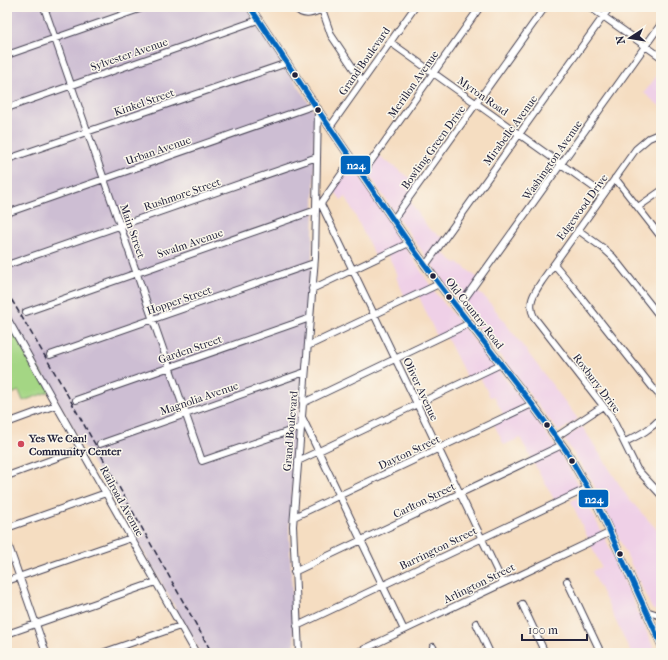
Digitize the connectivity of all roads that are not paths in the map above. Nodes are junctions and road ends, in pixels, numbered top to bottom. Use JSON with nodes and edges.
{"nodes":[{"id":1,"x":44,"y":7,"type":"edge"},
{"id":2,"x":146,"y":7,"type":"edge"},
{"id":3,"x":250,"y":7,"type":"edge"},
{"id":4,"x":295,"y":7,"type":"edge"},
{"id":5,"x":415,"y":7,"type":"edge"},
{"id":6,"x":480,"y":7,"type":"edge"},
{"id":7,"x":545,"y":7,"type":"edge"},
{"id":8,"x":590,"y":7,"type":"edge"},
{"id":9,"x":610,"y":7,"type":"edge"},
{"id":10,"x":324,"y":8,"type":"edge"},
{"id":11,"x":603,"y":16,"type":"junction"},
{"id":12,"x":258,"y":20,"type":"junction"},
{"id":13,"x":661,"y":24,"type":"edge"},
{"id":14,"x":55,"y":38,"type":"junction"},
{"id":15,"x":390,"y":42,"type":"junction"},
{"id":16,"x":645,"y":46,"type":"junction"},
{"id":17,"x":7,"y":55,"type":"edge"},
{"id":18,"x":661,"y":57,"type":"edge"},
{"id":19,"x":287,"y":63,"type":"junction"},
{"id":20,"x":433,"y":73,"type":"junction"},
{"id":21,"x":362,"y":81,"type":"junction"},
{"id":22,"x":72,"y":85,"type":"junction"},
{"id":23,"x":476,"y":104,"type":"junction"},
{"id":24,"x":316,"y":107,"type":"junction"},
{"id":25,"x":7,"y":108,"type":"edge"},
{"id":26,"x":330,"y":127,"type":"junction"},
{"id":27,"x":88,"y":132,"type":"junction"},
{"id":28,"x":519,"y":134,"type":"junction"},
{"id":29,"x":661,"y":134,"type":"edge"},
{"id":30,"x":317,"y":157,"type":"junction"},
{"id":31,"x":8,"y":159,"type":"edge"},
{"id":32,"x":352,"y":159,"type":"junction"},
{"id":33,"x":561,"y":164,"type":"junction"},
{"id":34,"x":362,"y":174,"type":"junction"},
{"id":35,"x":615,"y":178,"type":"junction"},
{"id":36,"x":104,"y":179,"type":"junction"},
{"id":37,"x":661,"y":190,"type":"edge"},
{"id":38,"x":603,"y":194,"type":"junction"},
{"id":39,"x":321,"y":204,"type":"junction"},
{"id":40,"x":638,"y":207,"type":"junction"},
{"id":41,"x":316,"y":210,"type":"junction"},
{"id":42,"x":7,"y":213,"type":"edge"},
{"id":43,"x":393,"y":220,"type":"junction"},
{"id":44,"x":120,"y":226,"type":"junction"},
{"id":45,"x":578,"y":230,"type":"junction"},
{"id":46,"x":661,"y":237,"type":"edge"},
{"id":47,"x":409,"y":243,"type":"junction"},
{"id":48,"x":314,"y":264,"type":"junction"},
{"id":49,"x":554,"y":264,"type":"junction"},
{"id":50,"x":7,"y":265,"type":"edge"},
{"id":51,"x":426,"y":266,"type":"junction"},
{"id":52,"x":353,"y":269,"type":"junction"},
{"id":53,"x":137,"y":273,"type":"junction"},
{"id":54,"x":439,"y":284,"type":"junction"},
{"id":55,"x":312,"y":289,"type":"junction"},
{"id":56,"x":531,"y":303,"type":"joint"},
{"id":57,"x":458,"y":308,"type":"junction"},
{"id":58,"x":26,"y":312,"type":"dead end"},
{"id":59,"x":375,"y":314,"type":"junction"},
{"id":60,"x":7,"y":318,"type":"edge"},
{"id":61,"x":310,"y":318,"type":"junction"},
{"id":62,"x":661,"y":318,"type":"edge"},
{"id":63,"x":153,"y":320,"type":"junction"},
{"id":64,"x":470,"y":324,"type":"junction"},
{"id":65,"x":308,"y":346,"type":"junction"},
{"id":66,"x":50,"y":355,"type":"dead end"},
{"id":67,"x":396,"y":359,"type":"junction"},
{"id":68,"x":501,"y":364,"type":"junction"},
{"id":69,"x":170,"y":367,"type":"junction"},
{"id":70,"x":305,"y":372,"type":"junction"},
{"id":71,"x":661,"y":396,"type":"edge"},
{"id":72,"x":76,"y":400,"type":"dead end"},
{"id":73,"x":303,"y":404,"type":"junction"},
{"id":74,"x":418,"y":404,"type":"junction"},
{"id":75,"x":532,"y":404,"type":"junction"},
{"id":76,"x":56,"y":405,"type":"junction"},
{"id":77,"x":603,"y":406,"type":"junction"},
{"id":78,"x":186,"y":414,"type":"junction"},
{"id":79,"x":302,"y":416,"type":"junction"},
{"id":80,"x":661,"y":418,"type":"edge"},
{"id":81,"x":7,"y":423,"type":"edge"},
{"id":82,"x":301,"y":427,"type":"junction"},
{"id":83,"x":556,"y":437,"type":"junction"},
{"id":84,"x":625,"y":442,"type":"junction"},
{"id":85,"x":100,"y":444,"type":"dead end"},
{"id":86,"x":562,"y":445,"type":"junction"},
{"id":87,"x":439,"y":448,"type":"junction"},
{"id":88,"x":81,"y":449,"type":"junction"},
{"id":89,"x":319,"y":451,"type":"junction"},
{"id":90,"x":298,"y":461,"type":"junction"},
{"id":91,"x":7,"y":476,"type":"edge"},
{"id":92,"x":588,"y":488,"type":"junction"},
{"id":93,"x":460,"y":493,"type":"junction"},
{"id":94,"x":106,"y":494,"type":"junction"},
{"id":95,"x":661,"y":494,"type":"edge"},
{"id":96,"x":340,"y":496,"type":"junction"},
{"id":97,"x":294,"y":518,"type":"junction"},
{"id":98,"x":7,"y":528,"type":"edge"},
{"id":99,"x":611,"y":532,"type":"junction"},
{"id":100,"x":131,"y":538,"type":"junction"},
{"id":101,"x":481,"y":538,"type":"junction"},
{"id":102,"x":362,"y":540,"type":"junction"},
{"id":103,"x":7,"y":541,"type":"edge"},
{"id":104,"x":294,"y":572,"type":"junction"},
{"id":105,"x":19,"y":577,"type":"junction"},
{"id":106,"x":7,"y":581,"type":"edge"},
{"id":107,"x":567,"y":581,"type":"dead end"},
{"id":108,"x":156,"y":582,"type":"junction"},
{"id":109,"x":503,"y":583,"type":"junction"},
{"id":110,"x":383,"y":585,"type":"junction"},
{"id":111,"x":522,"y":604,"type":"dead end"},
{"id":112,"x":646,"y":611,"type":"junction"},
{"id":113,"x":661,"y":616,"type":"edge"},
{"id":114,"x":476,"y":623,"type":"dead end"},
{"id":115,"x":36,"y":624,"type":"junction"},
{"id":116,"x":180,"y":626,"type":"junction"},
{"id":117,"x":297,"y":626,"type":"junction"},
{"id":118,"x":404,"y":630,"type":"junction"},
{"id":119,"x":659,"y":631,"type":"edge"},
{"id":120,"x":7,"y":634,"type":"edge"},
{"id":121,"x":661,"y":644,"type":"edge"},
{"id":122,"x":46,"y":653,"type":"edge"},
{"id":123,"x":102,"y":653,"type":"edge"},
{"id":124,"x":196,"y":653,"type":"edge"},
{"id":125,"x":298,"y":653,"type":"edge"},
{"id":126,"x":356,"y":653,"type":"edge"},
{"id":127,"x":490,"y":653,"type":"edge"},
{"id":128,"x":545,"y":653,"type":"edge"},
{"id":129,"x":601,"y":653,"type":"edge"}],
"edges":[{"from":1,"to":14,"type":"street","name":"Main Street"},
{"from":2,"to":14,"type":"street"},
{"from":3,"to":12,"type":"main road","name":"Old Country Road"},
{"from":4,"to":10,"type":"street"},
{"from":5,"to":15,"type":"street","name":"Grand Boulevard"},
{"from":6,"to":20,"type":"street","name":"Merillon Avenue"},
{"from":7,"to":23,"type":"street","name":"Bowling Green Drive"},
{"from":8,"to":11,"type":"street"},
{"from":9,"to":11,"type":"street","name":"Mirabelle Avenue"},
{"from":10,"to":21,"type":"street"},
{"from":11,"to":16,"type":"street"},
{"from":11,"to":28,"type":"street","name":"Mirabelle Avenue"},
{"from":12,"to":19,"type":"main road","name":"Old Country Road"},
{"from":12,"to":22,"type":"street","name":"Sylvester Avenue"},
{"from":13,"to":16,"type":"street","name":"Washington Avenue"},
{"from":14,"to":17,"type":"street"},
{"from":14,"to":22,"type":"street","name":"Main Street"},
{"from":15,"to":20,"type":"street","name":"Myron Road"},
{"from":15,"to":21,"type":"street","name":"Grand Boulevard"},
{"from":16,"to":18,"type":"street"},
{"from":16,"to":33,"type":"street","name":"Washington Avenue"},
{"from":19,"to":24,"type":"main road","name":"Old Country Road"},
{"from":19,"to":27,"type":"street","name":"Kinkel Street"},
{"from":20,"to":23,"type":"street","name":"Myron Road"},
{"from":20,"to":34,"type":"street","name":"Merillon Avenue"},
{"from":21,"to":26,"type":"street","name":"Grand Boulevard"},
{"from":22,"to":25,"type":"street","name":"Sylvester Avenue"},
{"from":22,"to":27,"type":"street","name":"Main Street"},
{"from":23,"to":28,"type":"street","name":"Myron Road"},
{"from":23,"to":43,"type":"street","name":"Bowling Green Drive"},
{"from":24,"to":26,"type":"main road","name":"Old Country Road"},
{"from":24,"to":30,"type":"street","name":"Grand Boulevard"},
{"from":24,"to":36,"type":"street","name":"Urban Avenue"},
{"from":26,"to":32,"type":"main road","name":"Old Country Road"},
{"from":27,"to":31,"type":"street","name":"Kinkel Street"},
{"from":27,"to":36,"type":"street","name":"Main Street"},
{"from":28,"to":33,"type":"street","name":"Myron Road"},
{"from":28,"to":51,"type":"street","name":"Mirabelle Avenue"},
{"from":29,"to":35,"type":"street","name":"Edgewood Drive"},
{"from":30,"to":41,"type":"street","name":"Grand Boulevard"},
{"from":30,"to":44,"type":"street","name":"Rushmore Street"},
{"from":32,"to":34,"type":"main road","name":"Old Country Road"},
{"from":32,"to":39,"type":"street"},
{"from":33,"to":38,"type":"street","name":"Myron Road"},
{"from":33,"to":57,"type":"street","name":"Washington Avenue"},
{"from":34,"to":43,"type":"main road","name":"Old Country Road"},
{"from":35,"to":38,"type":"street","name":"Edgewood Drive"},
{"from":35,"to":40,"type":"street"},
{"from":36,"to":42,"type":"street","name":"Urban Avenue"},
{"from":36,"to":44,"type":"street","name":"Main Street"},
{"from":37,"to":40,"type":"street"},
{"from":38,"to":45,"type":"street","name":"Edgewood Drive"},
{"from":39,"to":41,"type":"street"},
{"from":39,"to":52,"type":"street","name":"Oliver Avenue"},
{"from":40,"to":46,"type":"street"},
{"from":41,"to":48,"type":"street","name":"Grand Boulevard"},
{"from":41,"to":53,"type":"street","name":"Swalm Avenue"},
{"from":43,"to":47,"type":"main road","name":"Old Country Road"},
{"from":44,"to":50,"type":"street","name":"Rushmore Street"},
{"from":44,"to":53,"type":"street","name":"Main Street"},
{"from":45,"to":49,"type":"street","name":"Edgewood Drive"},
{"from":45,"to":62,"type":"street"},
{"from":47,"to":51,"type":"main road","name":"Old Country Road"},
{"from":47,"to":52,"type":"street"},
{"from":48,"to":55,"type":"street","name":"Grand Boulevard"},
{"from":48,"to":63,"type":"street","name":"Hopper Street"},
{"from":49,"to":56,"type":"street","name":"Edgewood Drive"},
{"from":49,"to":71,"type":"street"},
{"from":51,"to":54,"type":"main road","name":"Old Country Road"},
{"from":52,"to":55,"type":"street"},
{"from":52,"to":59,"type":"street","name":"Oliver Avenue"},
{"from":53,"to":58,"type":"street","name":"Swalm Avenue"},
{"from":53,"to":63,"type":"street","name":"Main Street"},
{"from":54,"to":57,"type":"main road","name":"Old Country Road"},
{"from":54,"to":59,"type":"street"},
{"from":55,"to":61,"type":"street","name":"Grand Boulevard"},
{"from":56,"to":77,"type":"street","name":"Roxbury Drive"},
{"from":57,"to":64,"type":"main road","name":"Old Country Road"},
{"from":59,"to":65,"type":"street"},
{"from":59,"to":67,"type":"street","name":"Oliver Avenue"},
{"from":60,"to":76,"type":"street","name":"Railroad Avenue"},
{"from":61,"to":65,"type":"street","name":"Grand Boulevard"},
{"from":61,"to":69,"type":"street","name":"Garden Street"},
{"from":63,"to":66,"type":"street","name":"Hopper Street"},
{"from":63,"to":69,"type":"street","name":"Main Street"},
{"from":64,"to":67,"type":"street"},
{"from":64,"to":68,"type":"main road","name":"Old Country Road"},
{"from":65,"to":70,"type":"street","name":"Grand Boulevard"},
{"from":67,"to":73,"type":"street"},
{"from":67,"to":74,"type":"street","name":"Oliver Avenue"},
{"from":68,"to":74,"type":"street"},
{"from":68,"to":75,"type":"main road","name":"Old Country Road"},
{"from":69,"to":72,"type":"street","name":"Garden Street"},
{"from":69,"to":78,"type":"street","name":"Main Street"},
{"from":70,"to":73,"type":"street","name":"Grand Boulevard"},
{"from":70,"to":78,"type":"street","name":"Magnolia Avenue"},
{"from":73,"to":79,"type":"street","name":"Grand Boulevard"},
{"from":74,"to":87,"type":"street","name":"Oliver Avenue"},
{"from":74,"to":89,"type":"street"},
{"from":75,"to":83,"type":"main road","name":"Old Country Road"},
{"from":75,"to":87,"type":"street","name":"Dayton Street"},
{"from":76,"to":81,"type":"street"},
{"from":76,"to":88,"type":"street","name":"Railroad Avenue"},
{"from":77,"to":83,"type":"street"},
{"from":77,"to":84,"type":"street","name":"Roxbury Drive"},
{"from":78,"to":82,"type":"street","name":"Main Street"},
{"from":78,"to":85,"type":"street","name":"Magnolia Avenue"},
{"from":79,"to":82,"type":"street","name":"Grand Boulevard"},
{"from":79,"to":89,"type":"street"},
{"from":80,"to":84,"type":"street"},
{"from":82,"to":90,"type":"street","name":"Grand Boulevard"},
{"from":83,"to":86,"type":"main road","name":"Old Country Road"},
{"from":84,"to":95,"type":"street","name":"Roxbury Drive"},
{"from":86,"to":92,"type":"main road","name":"Old Country Road"},
{"from":86,"to":93,"type":"street","name":"Carlton Street"},
{"from":87,"to":93,"type":"street","name":"Oliver Avenue"},
{"from":87,"to":96,"type":"street","name":"Dayton Street"},
{"from":88,"to":91,"type":"street"},
{"from":88,"to":94,"type":"street","name":"Railroad Avenue"},
{"from":89,"to":90,"type":"street"},
{"from":89,"to":96,"type":"street"},
{"from":90,"to":97,"type":"street","name":"Grand Boulevard"},
{"from":92,"to":99,"type":"main road","name":"Old Country Road"},
{"from":92,"to":101,"type":"street","name":"Barrington Street"},
{"from":93,"to":101,"type":"street","name":"Oliver Avenue"},
{"from":93,"to":102,"type":"street","name":"Carlton Street"},
{"from":94,"to":98,"type":"street"},
{"from":94,"to":100,"type":"street","name":"Railroad Avenue"},
{"from":96,"to":97,"type":"street","name":"Dayton Street"},
{"from":96,"to":102,"type":"street"},
{"from":97,"to":104,"type":"street","name":"Grand Boulevard"},
{"from":99,"to":109,"type":"street","name":"Arlington Street"},
{"from":99,"to":112,"type":"main road","name":"Old Country Road"},
{"from":100,"to":105,"type":"street"},
{"from":100,"to":108,"type":"street","name":"Railroad Avenue"},
{"from":101,"to":109,"type":"street","name":"Oliver Avenue"},
{"from":101,"to":110,"type":"street","name":"Barrington Street"},
{"from":102,"to":104,"type":"street","name":"Carlton Street"},
{"from":102,"to":110,"type":"street"},
{"from":103,"to":105,"type":"street"},
{"from":104,"to":117,"type":"street","name":"Grand Boulevard"},
{"from":105,"to":106,"type":"street"},
{"from":105,"to":115,"type":"street"},
{"from":107,"to":129,"type":"street"},
{"from":108,"to":115,"type":"street"},
{"from":108,"to":116,"type":"street","name":"Railroad Avenue"},
{"from":109,"to":118,"type":"street","name":"Arlington Street"},
{"from":110,"to":117,"type":"street","name":"Barrington Street"},
{"from":110,"to":118,"type":"street"},
{"from":111,"to":128,"type":"street"},
{"from":112,"to":113,"type":"street"},
{"from":112,"to":119,"type":"main road","name":"Old Country Road"},
{"from":114,"to":127,"type":"street"},
{"from":115,"to":120,"type":"street"},
{"from":115,"to":122,"type":"street"},
{"from":116,"to":123,"type":"street"},
{"from":116,"to":124,"type":"street","name":"Railroad Avenue"},
{"from":117,"to":125,"type":"street","name":"Grand Boulevard"},
{"from":118,"to":126,"type":"street","name":"Arlington Street"},
{"from":119,"to":121,"type":"main road","name":"Old Country Road"}]}
